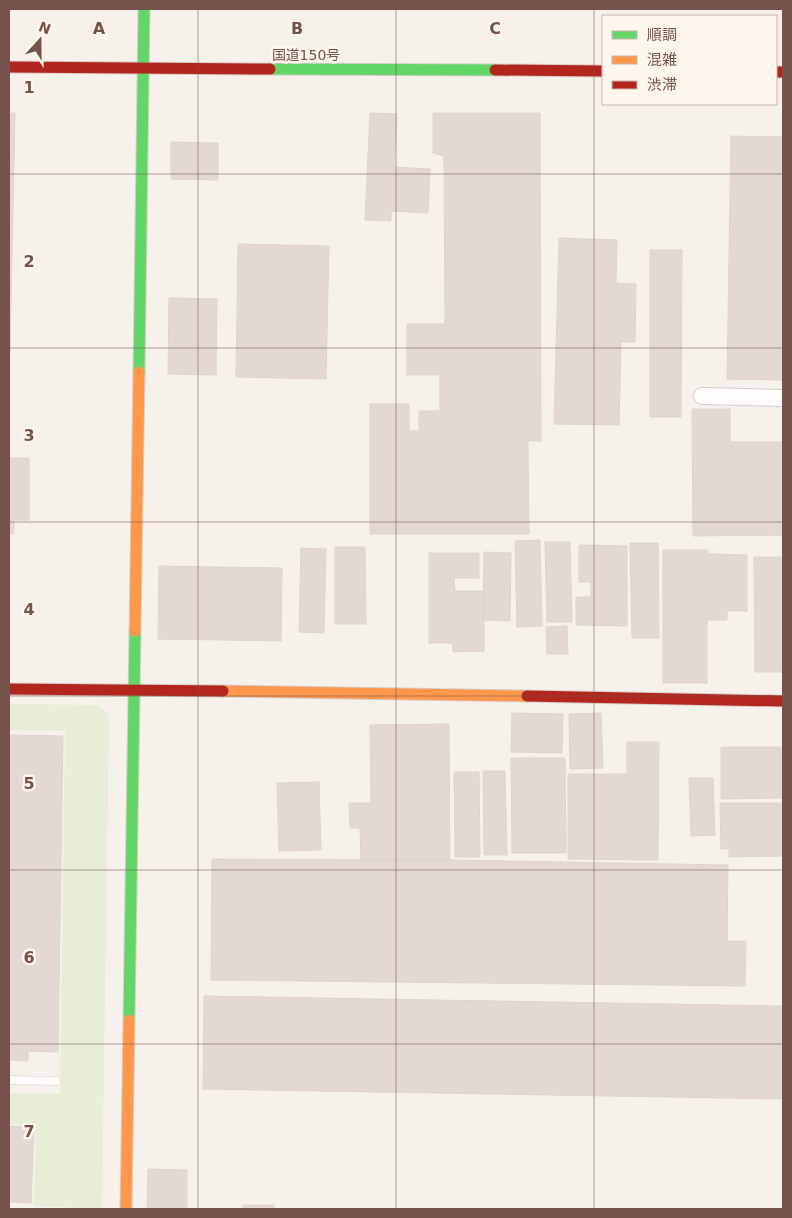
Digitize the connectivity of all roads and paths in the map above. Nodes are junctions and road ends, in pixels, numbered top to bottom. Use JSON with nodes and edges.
{"nodes":[{"id":1,"x":144,"y":9,"type":"edge"},
{"id":2,"x":9,"y":67,"type":"edge"},
{"id":3,"x":143,"y":69,"type":"junction"},
{"id":4,"x":602,"y":71,"type":"edge"},
{"id":5,"x":702,"y":396,"type":"dead end"},
{"id":6,"x":783,"y":398,"type":"edge"},
{"id":7,"x":9,"y":689,"type":"edge"},
{"id":8,"x":134,"y":689,"type":"junction"},
{"id":9,"x":783,"y":701,"type":"edge"},
{"id":10,"x":9,"y":1080,"type":"edge"},
{"id":11,"x":56,"y":1081,"type":"dead end"},
{"id":12,"x":126,"y":1209,"type":"edge"}],
"edges":[{"from":1,"to":3,"type":"main road"},
{"from":2,"to":3,"type":"main road","name":"国道150号"},
{"from":3,"to":4,"type":"main road","name":"国道150号"},
{"from":3,"to":8,"type":"main road"},
{"from":5,"to":6,"type":"street"},
{"from":7,"to":8,"type":"main road"},
{"from":8,"to":9,"type":"main road"},
{"from":8,"to":12,"type":"main road"},
{"from":10,"to":11,"type":"lane"}]}
